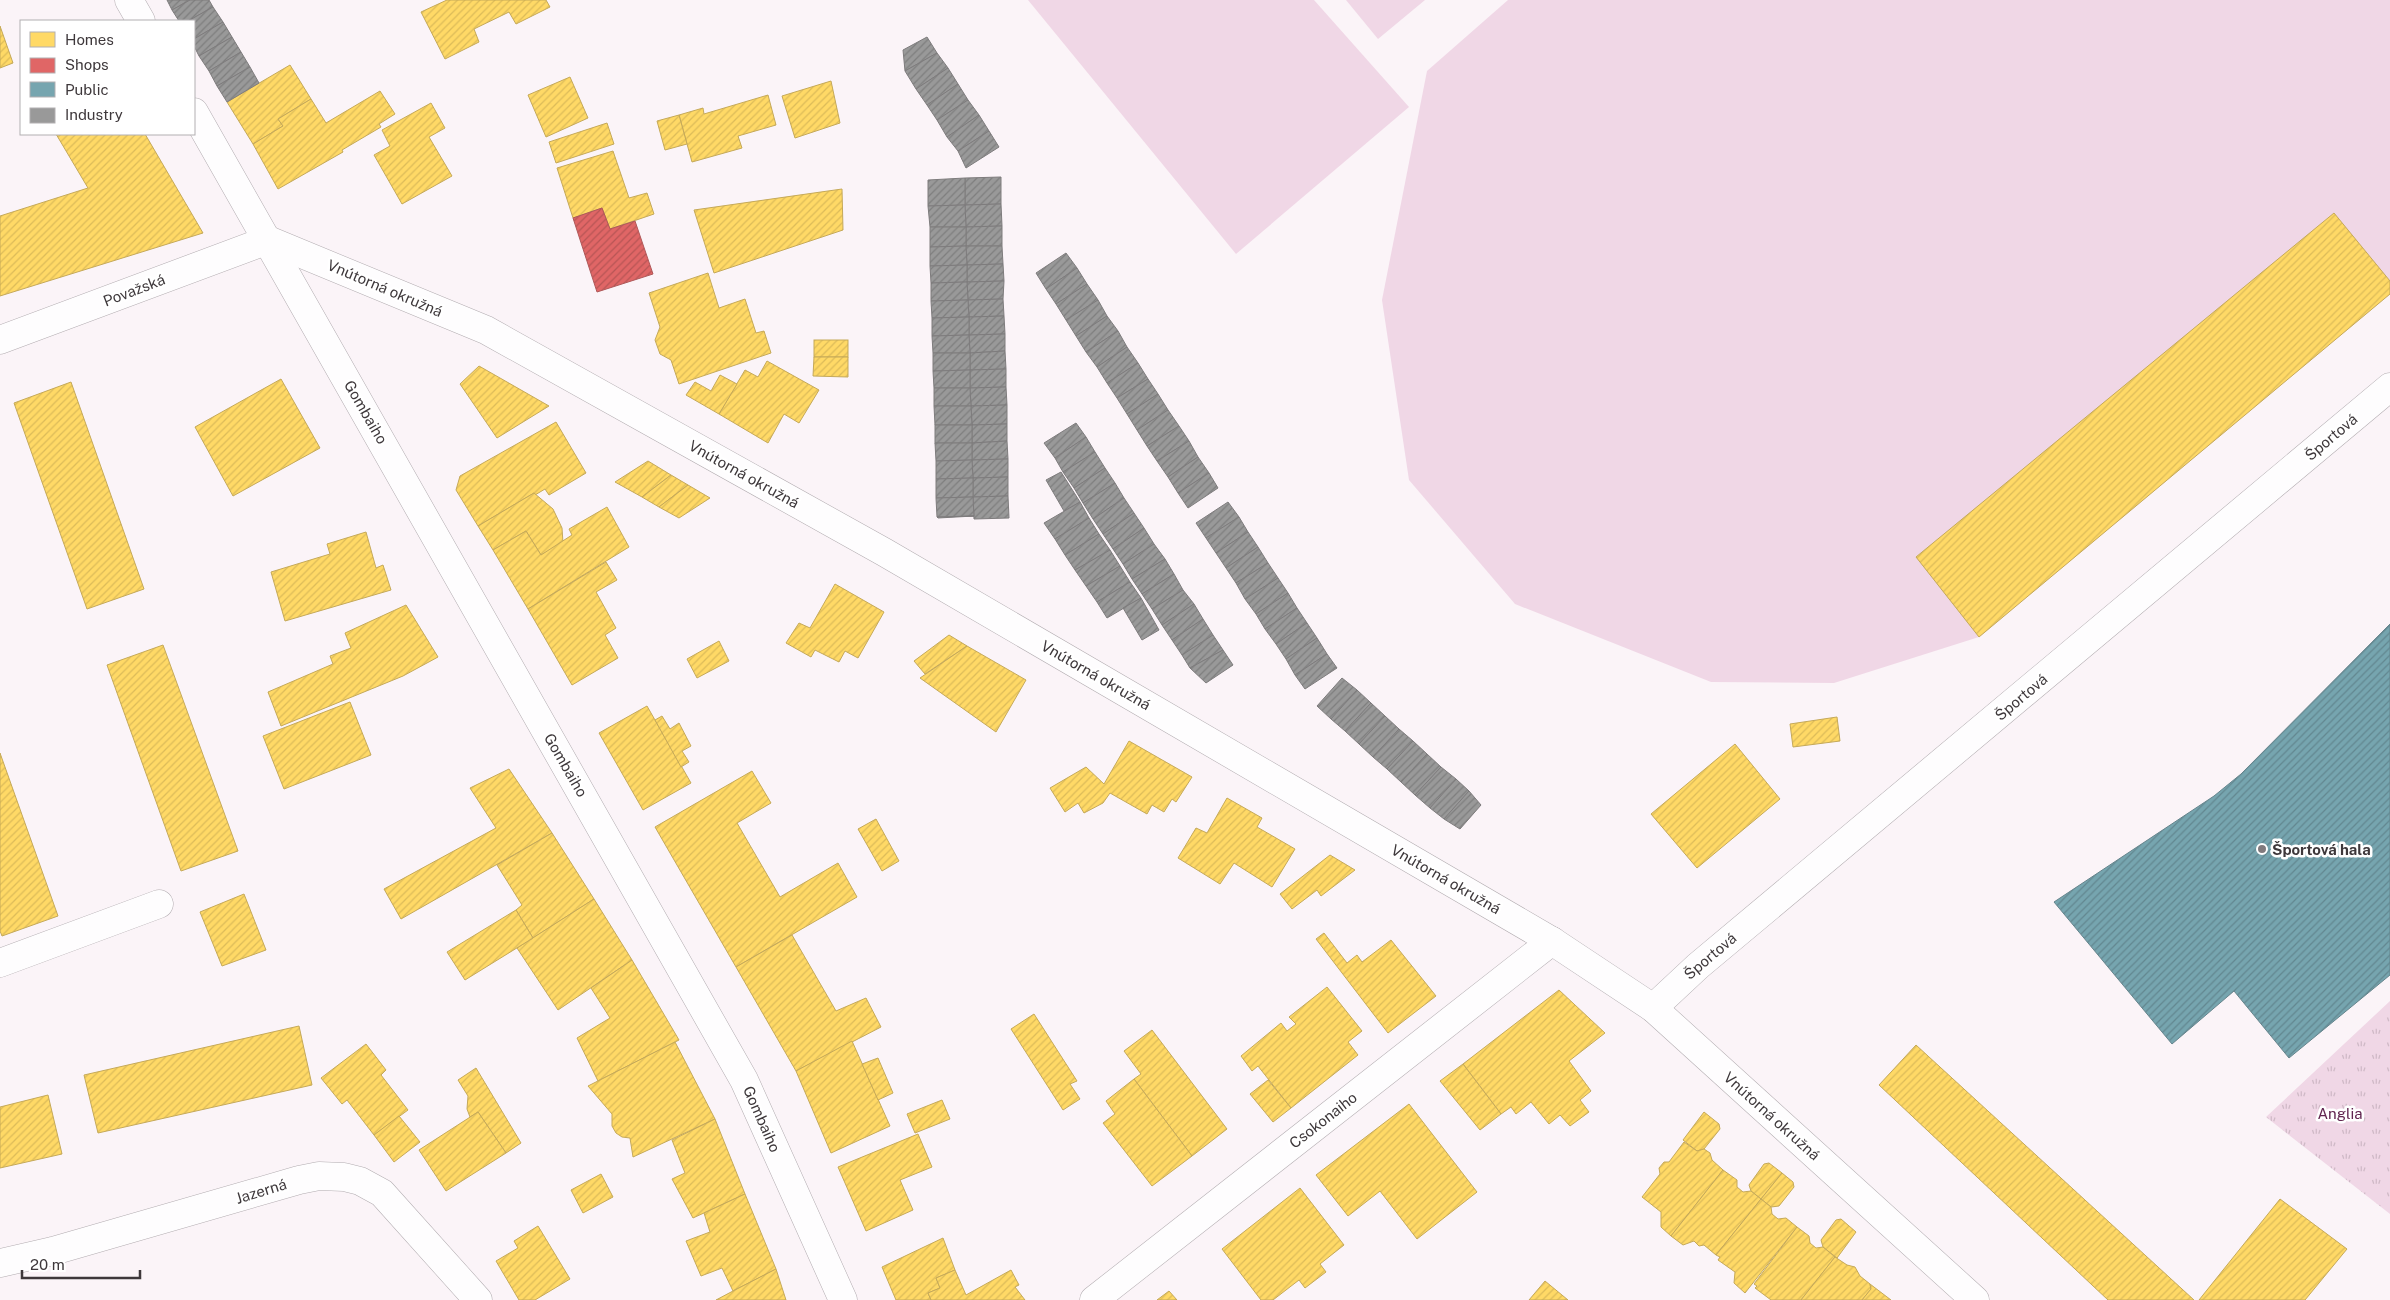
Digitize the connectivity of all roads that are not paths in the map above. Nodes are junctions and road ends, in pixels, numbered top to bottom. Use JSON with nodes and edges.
{"nodes":[{"id":1,"x":129,"y":0,"type":"edge"},
{"id":2,"x":140,"y":20,"type":"edge"},
{"id":3,"x":195,"y":114,"type":"edge"},
{"id":4,"x":268,"y":240,"type":"junction"},
{"id":5,"x":0,"y":340,"type":"edge"},
{"id":6,"x":2390,"y":387,"type":"edge"},
{"id":7,"x":159,"y":904,"type":"dead end"},
{"id":8,"x":1552,"y":940,"type":"junction"},
{"id":9,"x":0,"y":963,"type":"edge"},
{"id":10,"x":1653,"y":1008,"type":"junction"},
{"id":11,"x":0,"y":1263,"type":"edge"},
{"id":12,"x":1967,"y":1297,"type":"edge"},
{"id":13,"x":478,"y":1300,"type":"edge"},
{"id":14,"x":843,"y":1300,"type":"edge"},
{"id":15,"x":1094,"y":1300,"type":"edge"}],
"edges":[{"from":1,"to":2,"type":"street"},
{"from":3,"to":4,"type":"street"},
{"from":4,"to":5,"type":"street","name":"Považská"},
{"from":4,"to":8,"type":"street","name":"Vnútorná okružná"},
{"from":4,"to":14,"type":"street","name":"Gombaiho"},
{"from":6,"to":10,"type":"street","name":"Športová"},
{"from":7,"to":9,"type":"street"},
{"from":8,"to":10,"type":"street","name":"Vnútorná okružná"},
{"from":8,"to":15,"type":"street","name":"Csokonaiho"},
{"from":10,"to":12,"type":"street","name":"Vnútorná okružná"},
{"from":11,"to":13,"type":"street","name":"Jazerná"}]}
